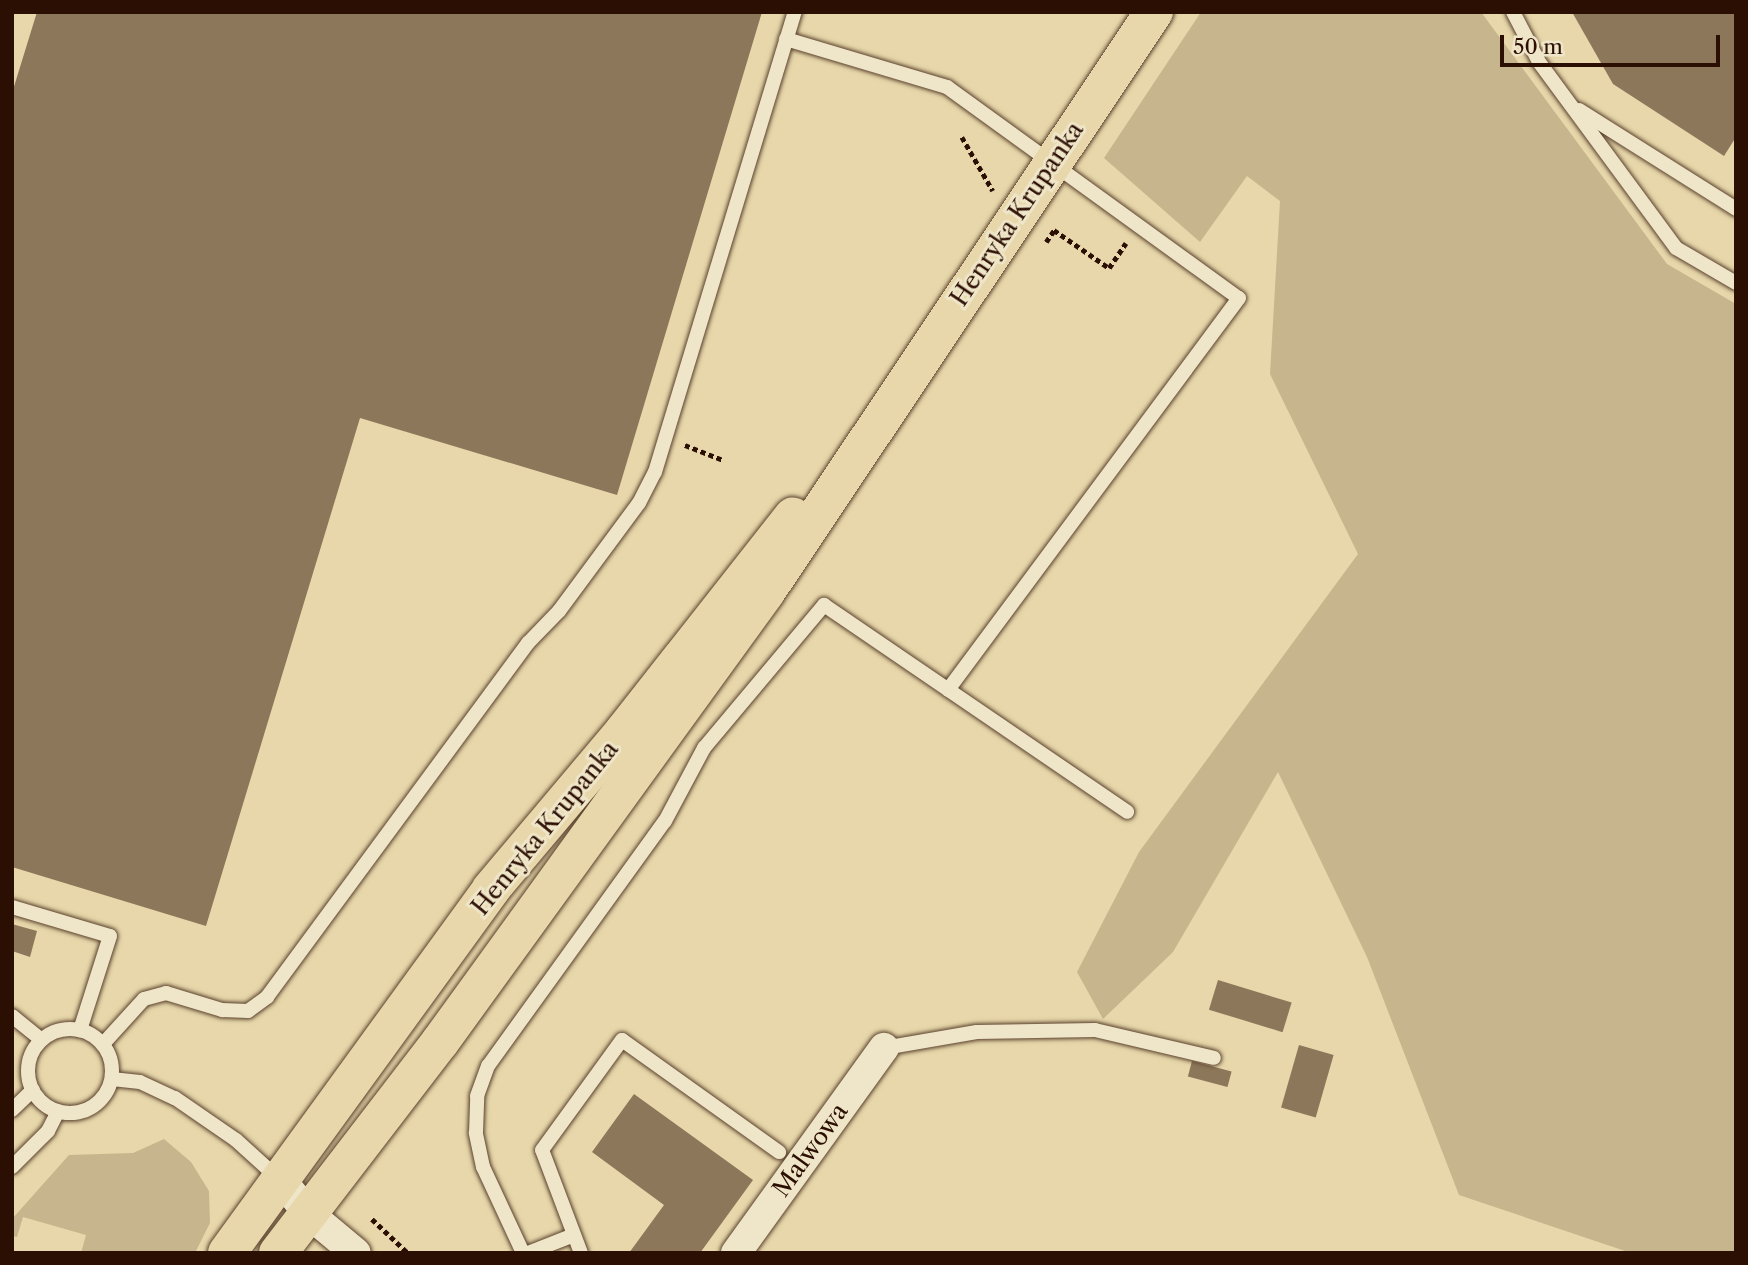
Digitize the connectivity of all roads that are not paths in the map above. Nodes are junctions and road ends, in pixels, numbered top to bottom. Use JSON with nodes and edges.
{"nodes":[{"id":1,"x":795,"y":12,"type":"edge"},
{"id":2,"x":1154,"y":12,"type":"edge"},
{"id":3,"x":1513,"y":12,"type":"edge"},
{"id":4,"x":786,"y":39,"type":"junction"},
{"id":5,"x":1572,"y":105,"type":"junction"},
{"id":6,"x":1051,"y":164,"type":"junction"},
{"id":7,"x":1736,"y":209,"type":"edge"},
{"id":8,"x":1736,"y":283,"type":"edge"},
{"id":9,"x":879,"y":417,"type":"junction"},
{"id":10,"x":948,"y":690,"type":"junction"},
{"id":11,"x":1127,"y":812,"type":"dead end"},
{"id":12,"x":12,"y":907,"type":"edge"},
{"id":13,"x":12,"y":1016,"type":"edge"},
{"id":14,"x":80,"y":1030,"type":"junction"},
{"id":15,"x":42,"y":1040,"type":"junction"},
{"id":16,"x":103,"y":1044,"type":"junction"},
{"id":17,"x":884,"y":1048,"type":"joint"},
{"id":18,"x":1214,"y":1058,"type":"dead end"},
{"id":19,"x":112,"y":1079,"type":"junction"},
{"id":20,"x":33,"y":1090,"type":"junction"},
{"id":21,"x":12,"y":1110,"type":"edge"},
{"id":22,"x":58,"y":1111,"type":"junction"},
{"id":23,"x":779,"y":1152,"type":"dead end"},
{"id":24,"x":12,"y":1167,"type":"edge"},
{"id":25,"x":281,"y":1180,"type":"junction"},
{"id":26,"x":308,"y":1213,"type":"junction"},
{"id":27,"x":574,"y":1234,"type":"junction"},
{"id":28,"x":227,"y":1253,"type":"edge"},
{"id":29,"x":278,"y":1253,"type":"edge"},
{"id":30,"x":356,"y":1253,"type":"edge"},
{"id":31,"x":523,"y":1253,"type":"edge"},
{"id":32,"x":528,"y":1253,"type":"edge"},
{"id":33,"x":581,"y":1253,"type":"edge"},
{"id":34,"x":736,"y":1253,"type":"edge"}],
"edges":[{"from":1,"to":4,"type":"lane"},
{"from":2,"to":6,"type":"main road","name":"Henryka Krupanka"},
{"from":3,"to":5,"type":"lane"},
{"from":4,"to":6,"type":"lane"},
{"from":4,"to":16,"type":"lane"},
{"from":5,"to":7,"type":"lane"},
{"from":5,"to":8,"type":"lane"},
{"from":6,"to":9,"type":"main road","name":"Henryka Krupanka"},
{"from":6,"to":10,"type":"lane"},
{"from":9,"to":25,"type":"main road","name":"Henryka Krupanka"},
{"from":9,"to":26,"type":"main road","name":"Henryka Krupanka"},
{"from":10,"to":11,"type":"lane"},
{"from":10,"to":31,"type":"lane"},
{"from":12,"to":14,"type":"lane"},
{"from":13,"to":15,"type":"lane"},
{"from":14,"to":15,"type":"lane"},
{"from":14,"to":16,"type":"lane"},
{"from":15,"to":20,"type":"lane"},
{"from":16,"to":19,"type":"lane"},
{"from":17,"to":18,"type":"lane"},
{"from":17,"to":34,"type":"street","name":"Malwowa"},
{"from":19,"to":22,"type":"lane"},
{"from":19,"to":25,"type":"lane"},
{"from":20,"to":21,"type":"lane"},
{"from":20,"to":22,"type":"lane"},
{"from":22,"to":24,"type":"lane"},
{"from":23,"to":27,"type":"lane"},
{"from":25,"to":26,"type":"street"},
{"from":25,"to":28,"type":"main road","name":"Henryka Krupanka"},
{"from":26,"to":29,"type":"main road","name":"Henryka Krupanka"},
{"from":26,"to":30,"type":"street"},
{"from":27,"to":32,"type":"lane"},
{"from":27,"to":33,"type":"lane"}]}
